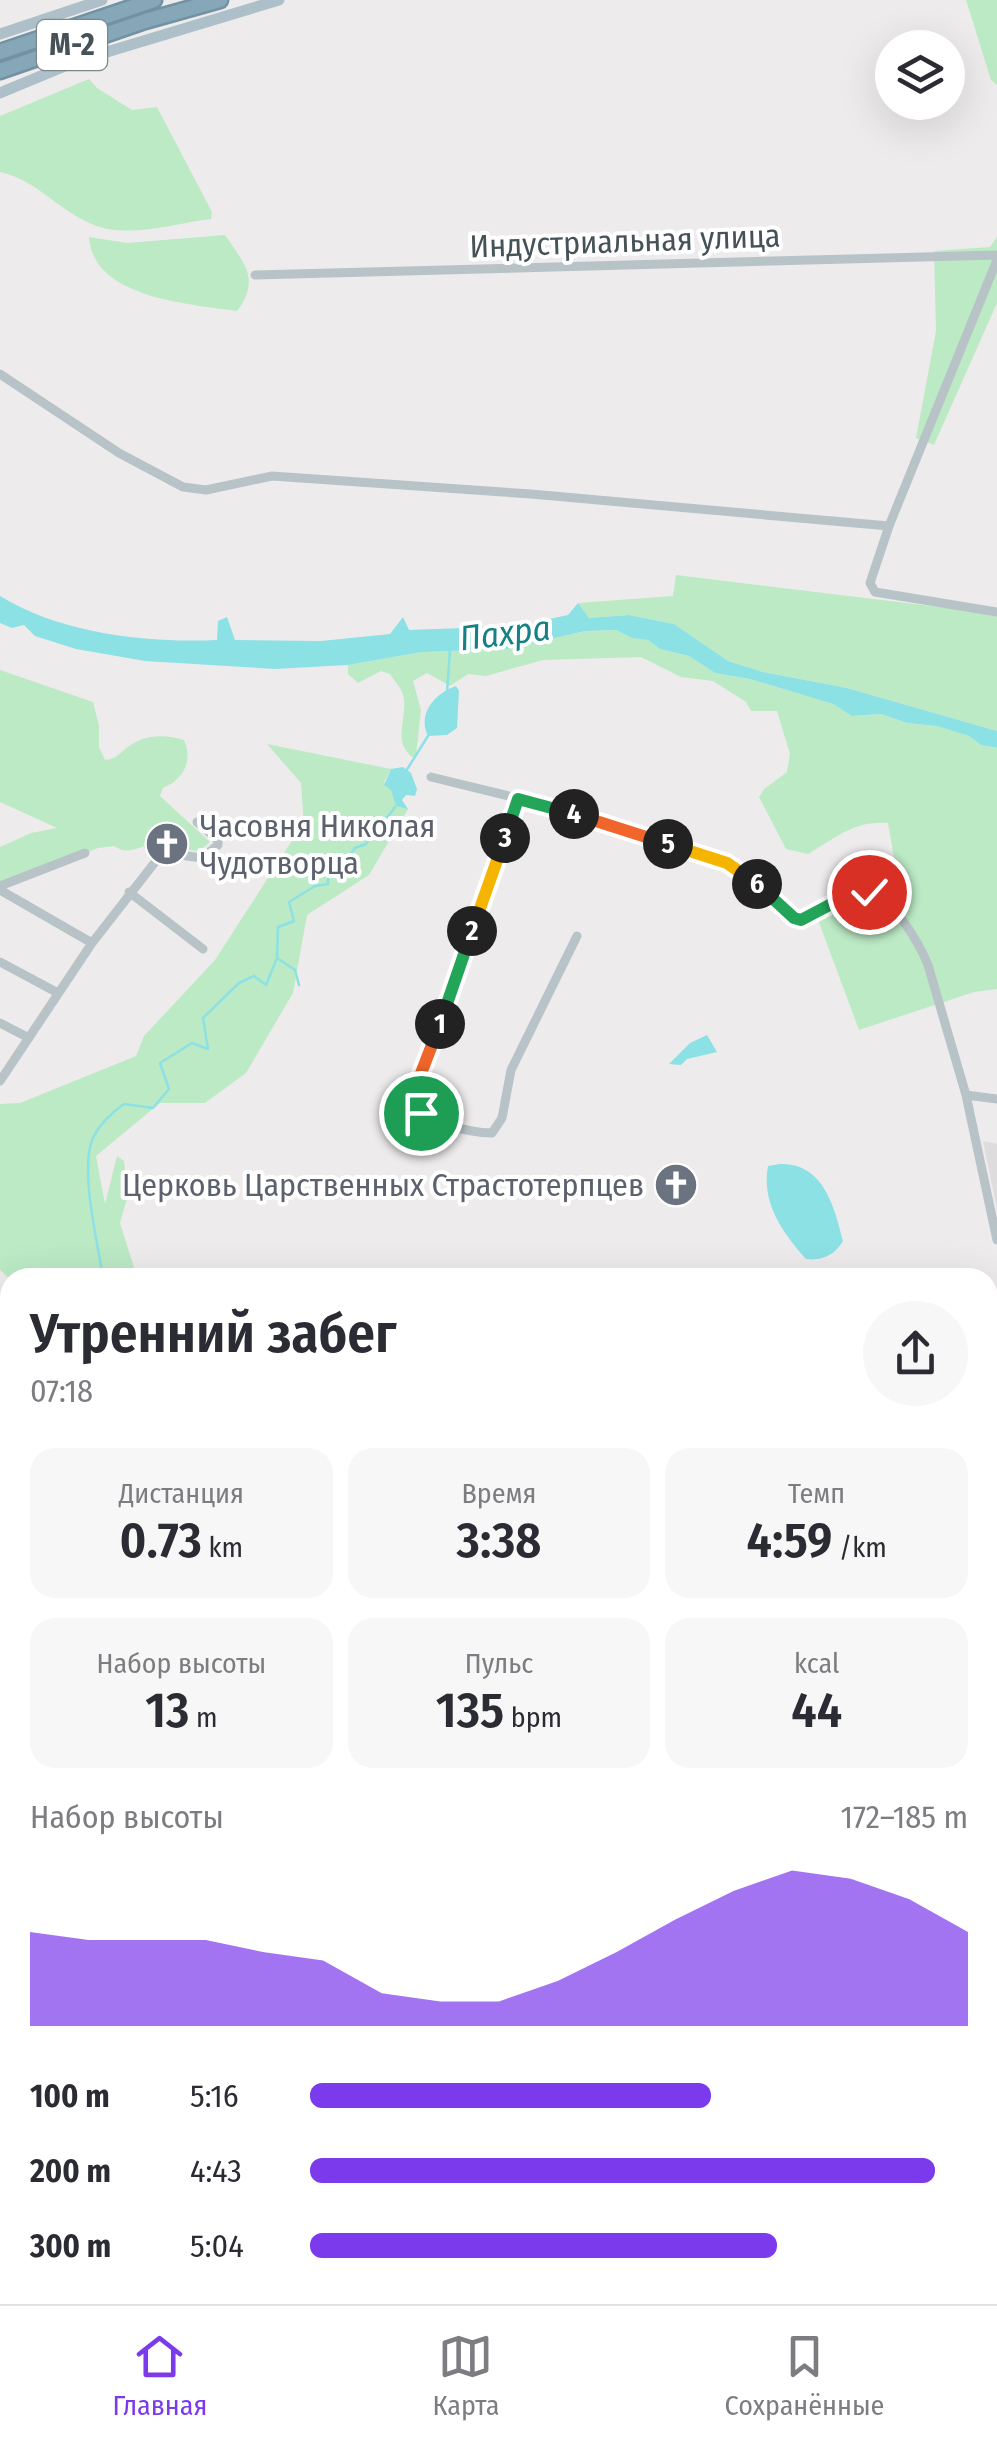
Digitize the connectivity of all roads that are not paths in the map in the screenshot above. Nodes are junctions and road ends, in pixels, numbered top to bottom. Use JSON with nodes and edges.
{"nodes":[{"id":1,"x":102,"y":0,"type":"edge"},
{"id":2,"x":154,"y":0,"type":"edge"},
{"id":3,"x":220,"y":0,"type":"edge"},
{"id":4,"x":279,"y":0,"type":"edge"},
{"id":5,"x":0,"y":34,"type":"edge"},
{"id":6,"x":0,"y":52,"type":"edge"},
{"id":7,"x":0,"y":71,"type":"edge"},
{"id":8,"x":0,"y":92,"type":"edge"},
{"id":9,"x":997,"y":258,"type":"edge"},
{"id":10,"x":255,"y":276,"type":"dead end"},
{"id":11,"x":0,"y":374,"type":"edge"},
{"id":12,"x":889,"y":526,"type":"junction"},
{"id":13,"x":997,"y":612,"type":"edge"},
{"id":14,"x":431,"y":777,"type":"dead end"},
{"id":15,"x":518,"y":799,"type":"junction"},
{"id":16,"x":198,"y":822,"type":"dead end"},
{"id":17,"x":85,"y":853,"type":"dead end"},
{"id":18,"x":0,"y":888,"type":"edge"},
{"id":19,"x":129,"y":892,"type":"junction"},
{"id":20,"x":577,"y":936,"type":"dead end"},
{"id":21,"x":92,"y":943,"type":"junction"},
{"id":22,"x":204,"y":949,"type":"dead end"},
{"id":23,"x":0,"y":962,"type":"edge"},
{"id":24,"x":58,"y":993,"type":"junction"},
{"id":25,"x":0,"y":1023,"type":"edge"},
{"id":26,"x":29,"y":1038,"type":"junction"},
{"id":27,"x":0,"y":1081,"type":"edge"},
{"id":28,"x":966,"y":1095,"type":"junction"},
{"id":29,"x":997,"y":1099,"type":"edge"},
{"id":30,"x":997,"y":1240,"type":"edge"},
{"id":31,"x":0,"y":2236,"type":"edge"},
{"id":32,"x":0,"y":2250,"type":"edge"}],
"edges":[{"from":1,"to":5,"type":"main road"},
{"from":2,"to":6,"type":"highway","number":"М-2"},
{"from":3,"to":7,"type":"highway","number":"М-2"},
{"from":4,"to":8,"type":"main road"},
{"from":9,"to":10,"type":"street","name":"Индустриальная улица"},
{"from":9,"to":12,"type":"street"},
{"from":11,"to":12,"type":"street"},
{"from":12,"to":13,"type":"street"},
{"from":14,"to":15,"type":"street"},
{"from":15,"to":20,"type":"street"},
{"from":15,"to":28,"type":"street"},
{"from":16,"to":19,"type":"street"},
{"from":17,"to":18,"type":"street"},
{"from":18,"to":21,"type":"street"},
{"from":19,"to":21,"type":"street"},
{"from":19,"to":22,"type":"street"},
{"from":21,"to":24,"type":"street"},
{"from":23,"to":24,"type":"street"},
{"from":24,"to":26,"type":"street"},
{"from":25,"to":26,"type":"street"},
{"from":26,"to":27,"type":"street"},
{"from":28,"to":29,"type":"street"},
{"from":28,"to":30,"type":"street"},
{"from":31,"to":32,"type":"street"}]}
